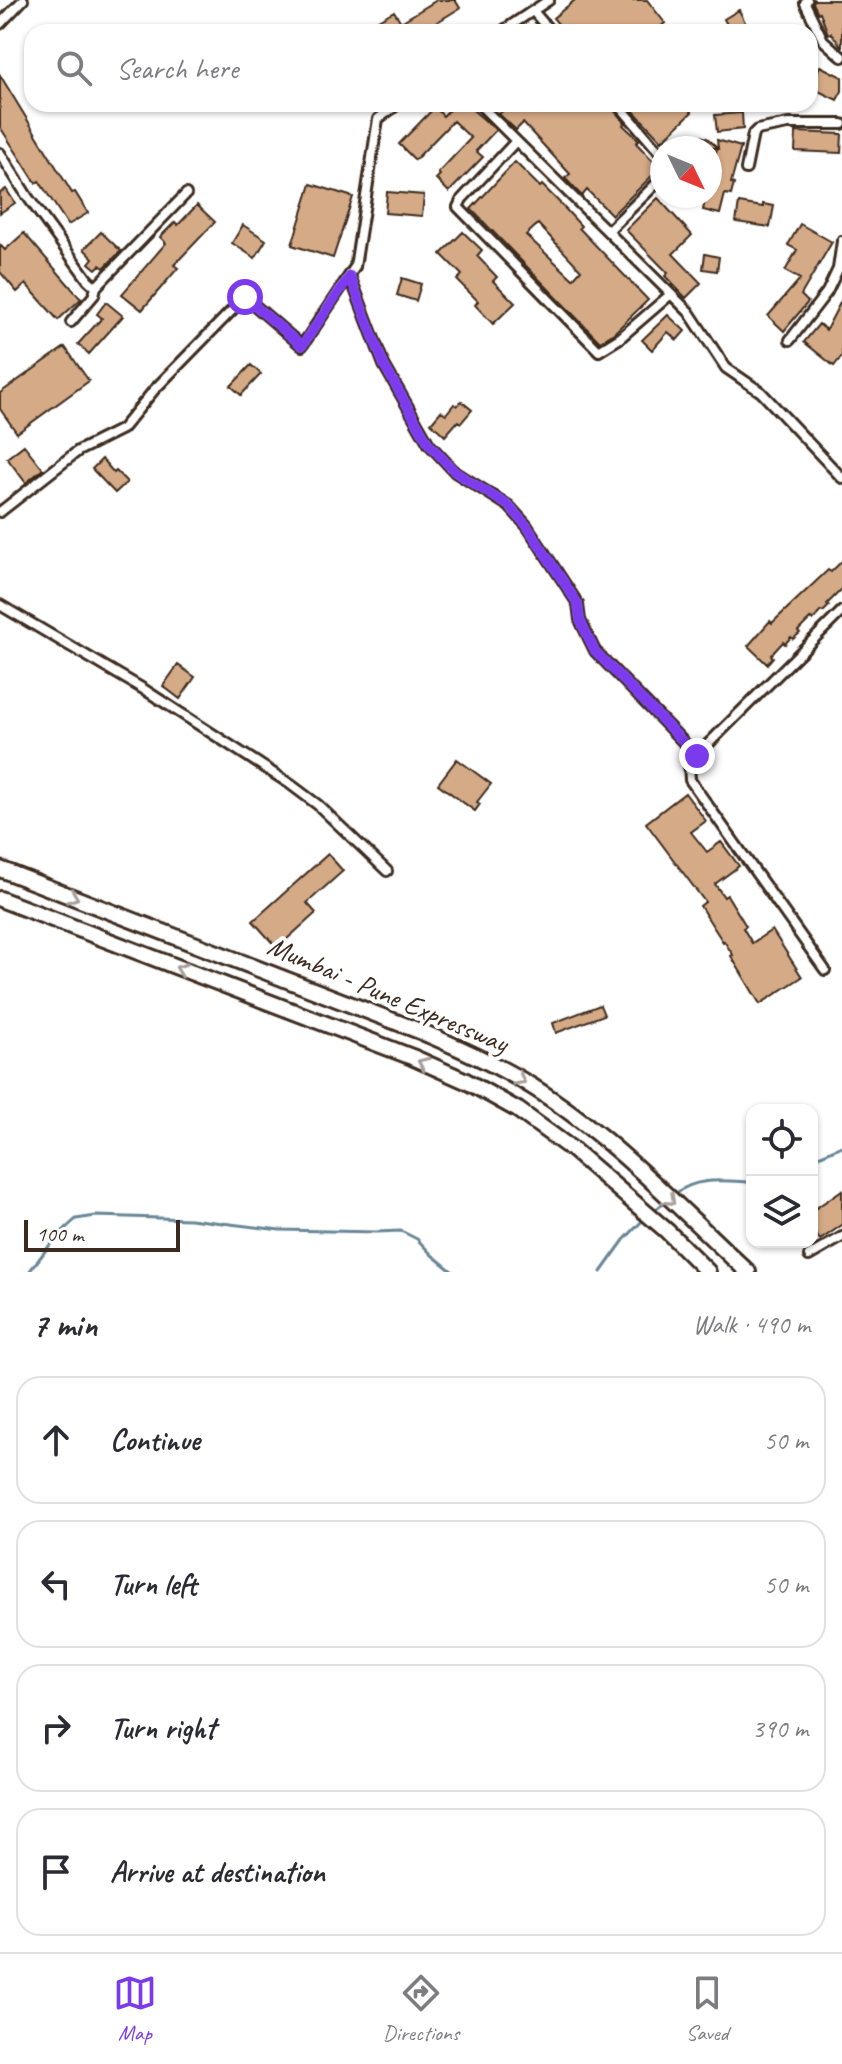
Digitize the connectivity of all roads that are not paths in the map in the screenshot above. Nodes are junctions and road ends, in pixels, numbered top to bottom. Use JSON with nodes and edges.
{"nodes":[{"id":1,"x":23,"y":0,"type":"edge"},
{"id":2,"x":549,"y":0,"type":"edge"},
{"id":3,"x":807,"y":0,"type":"edge"},
{"id":4,"x":533,"y":11,"type":"junction"},
{"id":5,"x":0,"y":24,"type":"edge"},
{"id":6,"x":513,"y":24,"type":"edge"},
{"id":7,"x":544,"y":24,"type":"edge"},
{"id":8,"x":815,"y":24,"type":"edge"},
{"id":9,"x":818,"y":30,"type":"edge"},
{"id":10,"x":842,"y":57,"type":"edge"},
{"id":11,"x":387,"y":112,"type":"edge"},
{"id":12,"x":487,"y":112,"type":"edge"},
{"id":13,"x":625,"y":112,"type":"edge"},
{"id":14,"x":842,"y":124,"type":"edge"},
{"id":15,"x":516,"y":141,"type":"junction"},
{"id":16,"x":650,"y":141,"type":"edge"},
{"id":17,"x":0,"y":153,"type":"edge"},
{"id":18,"x":746,"y":169,"type":"dead end"},
{"id":19,"x":650,"y":190,"type":"edge"},
{"id":20,"x":186,"y":194,"type":"dead end"},
{"id":21,"x":608,"y":231,"type":"junction"},
{"id":22,"x":842,"y":241,"type":"edge"},
{"id":23,"x":350,"y":276,"type":"junction"},
{"id":24,"x":96,"y":287,"type":"junction"},
{"id":25,"x":671,"y":294,"type":"junction"},
{"id":26,"x":71,"y":322,"type":"dead end"},
{"id":27,"x":790,"y":340,"type":"dead end"},
{"id":28,"x":842,"y":478,"type":"edge"},
{"id":29,"x":0,"y":512,"type":"edge"},
{"id":30,"x":0,"y":605,"type":"edge"},
{"id":31,"x":842,"y":611,"type":"edge"},
{"id":32,"x":697,"y":756,"type":"junction"},
{"id":33,"x":0,"y":869,"type":"edge"},
{"id":34,"x":387,"y":871,"type":"dead end"},
{"id":35,"x":0,"y":899,"type":"edge"},
{"id":36,"x":825,"y":970,"type":"dead end"},
{"id":37,"x":842,"y":1237,"type":"edge"},
{"id":38,"x":809,"y":1256,"type":"dead end"},
{"id":39,"x":708,"y":1272,"type":"edge"},
{"id":40,"x":748,"y":1272,"type":"edge"}],
"edges":[{"from":1,"to":5,"type":"street"},
{"from":2,"to":4,"type":"street"},
{"from":3,"to":8,"type":"street"},
{"from":4,"to":6,"type":"street"},
{"from":4,"to":7,"type":"street"},
{"from":9,"to":10,"type":"street"},
{"from":11,"to":23,"type":"street"},
{"from":12,"to":15,"type":"street"},
{"from":13,"to":16,"type":"street"},
{"from":14,"to":18,"type":"street"},
{"from":15,"to":21,"type":"street"},
{"from":15,"to":25,"type":"street"},
{"from":17,"to":24,"type":"street"},
{"from":19,"to":21,"type":"street"},
{"from":20,"to":24,"type":"street"},
{"from":21,"to":25,"type":"street"},
{"from":22,"to":27,"type":"street"},
{"from":23,"to":29,"type":"street"},
{"from":23,"to":32,"type":"street"},
{"from":24,"to":26,"type":"street"},
{"from":25,"to":28,"type":"street"},
{"from":30,"to":34,"type":"street"},
{"from":31,"to":32,"type":"street"},
{"from":32,"to":36,"type":"street"},
{"from":33,"to":40,"type":"highway","name":"Mumbai - Pune Expressway","one_way":true},
{"from":39,"to":35,"type":"highway","name":"Mumbai - Pune Expressway","one_way":true},
{"from":37,"to":38,"type":"street"}]}
